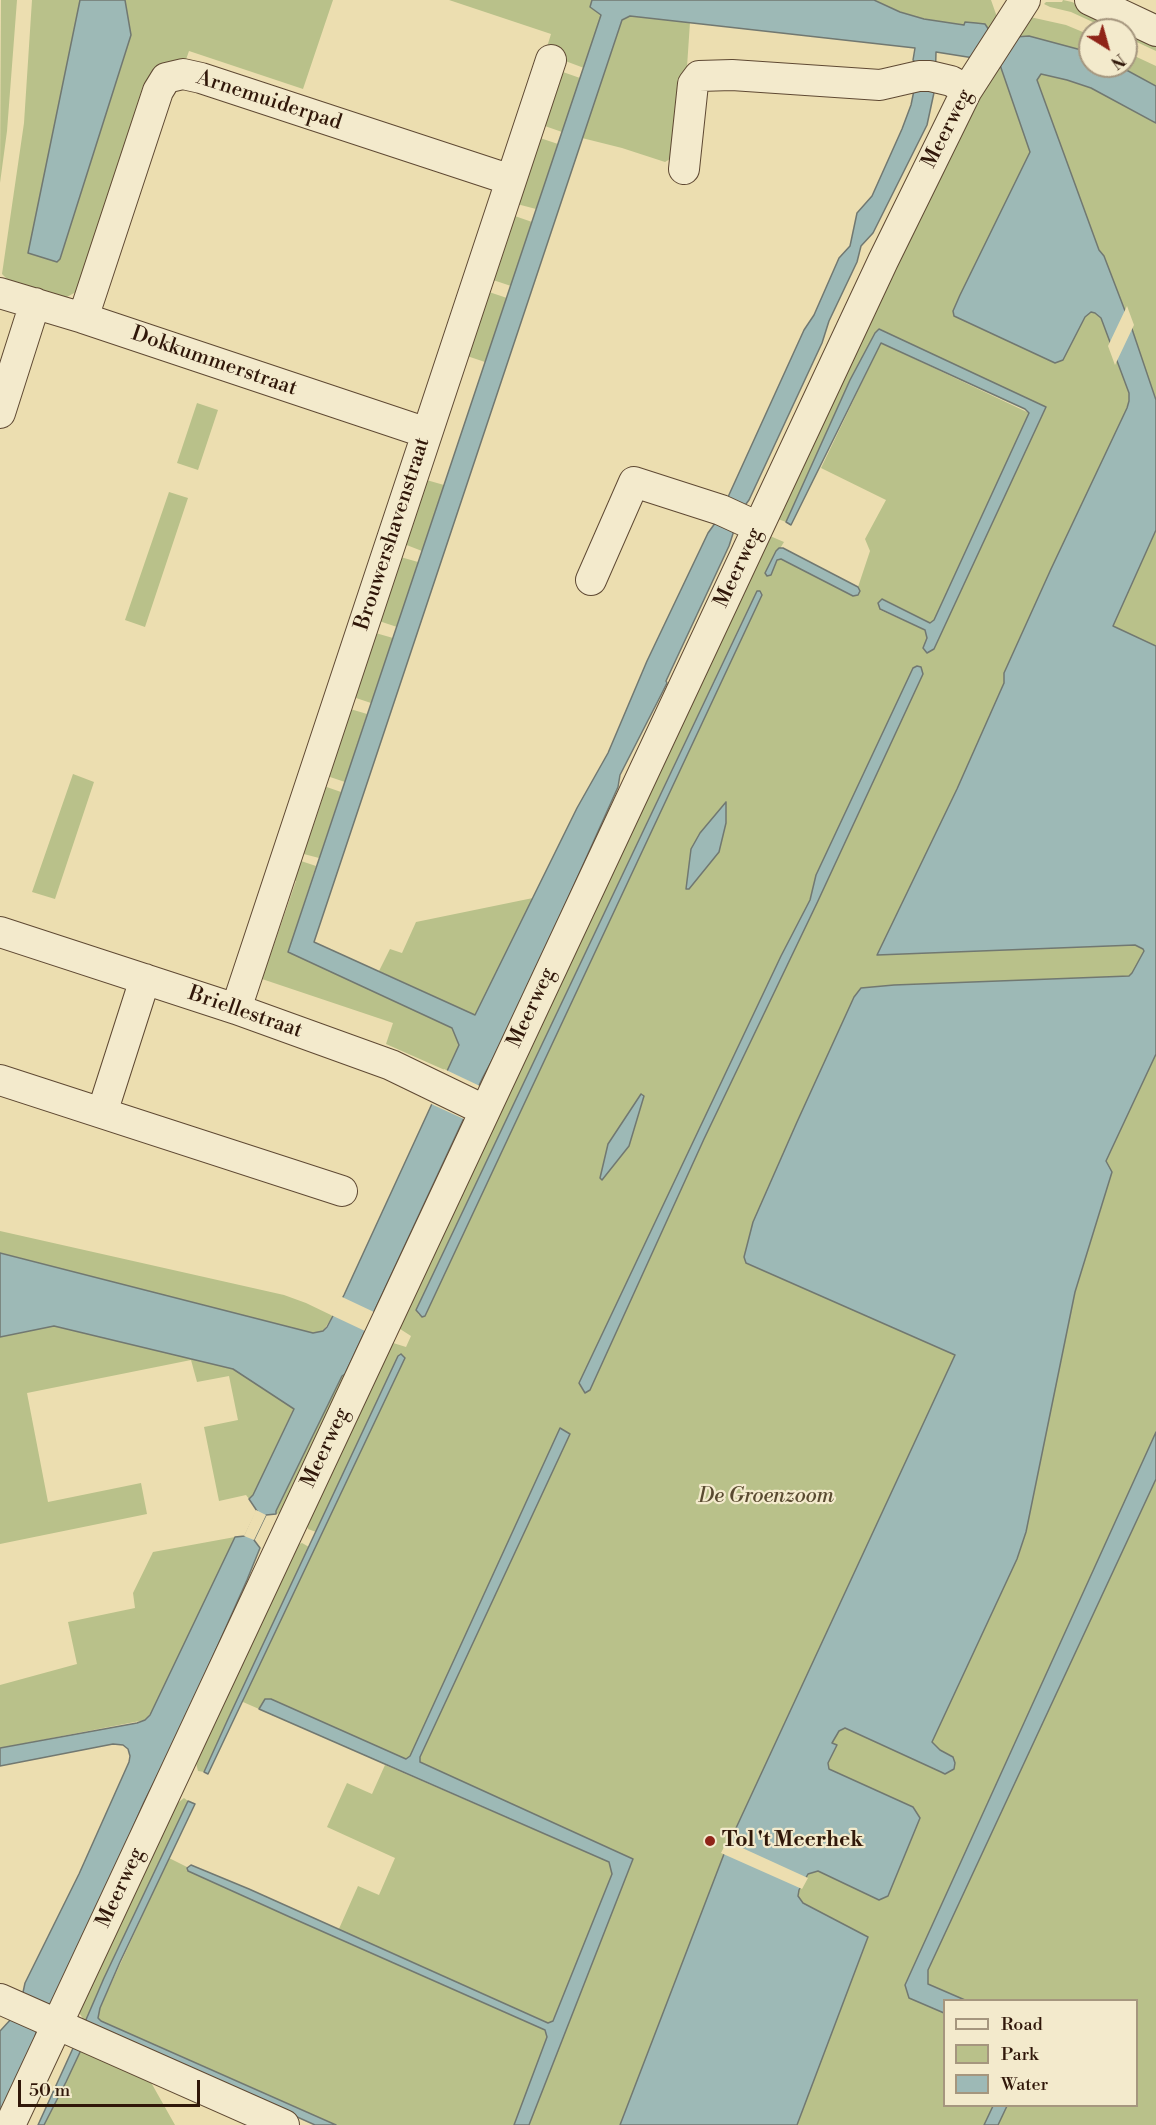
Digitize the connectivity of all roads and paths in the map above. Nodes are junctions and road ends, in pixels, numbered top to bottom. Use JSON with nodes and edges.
{"nodes":[{"id":1,"x":1026,"y":0,"type":"edge"},
{"id":2,"x":1090,"y":0,"type":"edge"},
{"id":3,"x":1156,"y":31,"type":"edge"},
{"id":4,"x":551,"y":60,"type":"dead end"},
{"id":5,"x":972,"y":81,"type":"junction"},
{"id":6,"x":684,"y":169,"type":"dead end"},
{"id":7,"x":511,"y":180,"type":"junction"},
{"id":8,"x":0,"y":293,"type":"edge"},
{"id":9,"x":35,"y":303,"type":"junction"},
{"id":10,"x":83,"y":318,"type":"junction"},
{"id":11,"x":0,"y":413,"type":"edge"},
{"id":12,"x":427,"y":433,"type":"junction"},
{"id":13,"x":740,"y":519,"type":"junction"},
{"id":14,"x":591,"y":580,"type":"dead end"},
{"id":15,"x":0,"y":932,"type":"edge"},
{"id":16,"x":145,"y":979,"type":"junction"},
{"id":17,"x":237,"y":1009,"type":"junction"},
{"id":18,"x":0,"y":1080,"type":"edge"},
{"id":19,"x":480,"y":1108,"type":"junction"},
{"id":20,"x":102,"y":1113,"type":"junction"},
{"id":21,"x":342,"y":1191,"type":"dead end"},
{"id":22,"x":8,"y":2002,"type":"edge"},
{"id":23,"x":50,"y":2022,"type":"junction"},
{"id":24,"x":10,"y":2125,"type":"edge"},
{"id":25,"x":284,"y":2125,"type":"edge"}],
"edges":[{"from":1,"to":5,"type":"street","name":"Meerweg"},
{"from":2,"to":3,"type":"street"},
{"from":4,"to":7,"type":"street","name":"Brouwershavenstraat"},
{"from":5,"to":6,"type":"street"},
{"from":5,"to":13,"type":"street","name":"Meerweg"},
{"from":7,"to":10,"type":"street","name":"Arnemuiderpad"},
{"from":7,"to":12,"type":"street","name":"Brouwershavenstraat"},
{"from":8,"to":9,"type":"street","name":"Dokkummerstraat"},
{"from":9,"to":10,"type":"street","name":"Dokkummerstraat"},
{"from":9,"to":11,"type":"street"},
{"from":10,"to":12,"type":"street","name":"Dokkummerstraat"},
{"from":12,"to":17,"type":"street","name":"Brouwershavenstraat"},
{"from":13,"to":14,"type":"street"},
{"from":13,"to":19,"type":"street","name":"Meerweg"},
{"from":15,"to":16,"type":"street","name":"Briellestraat"},
{"from":16,"to":17,"type":"street","name":"Briellestraat"},
{"from":16,"to":20,"type":"street"},
{"from":17,"to":19,"type":"street","name":"Briellestraat"},
{"from":18,"to":20,"type":"street"},
{"from":19,"to":23,"type":"street","name":"Meerweg"},
{"from":20,"to":21,"type":"street"},
{"from":22,"to":23,"type":"street"},
{"from":23,"to":24,"type":"street","name":"Meerweg"},
{"from":23,"to":25,"type":"street"}]}
